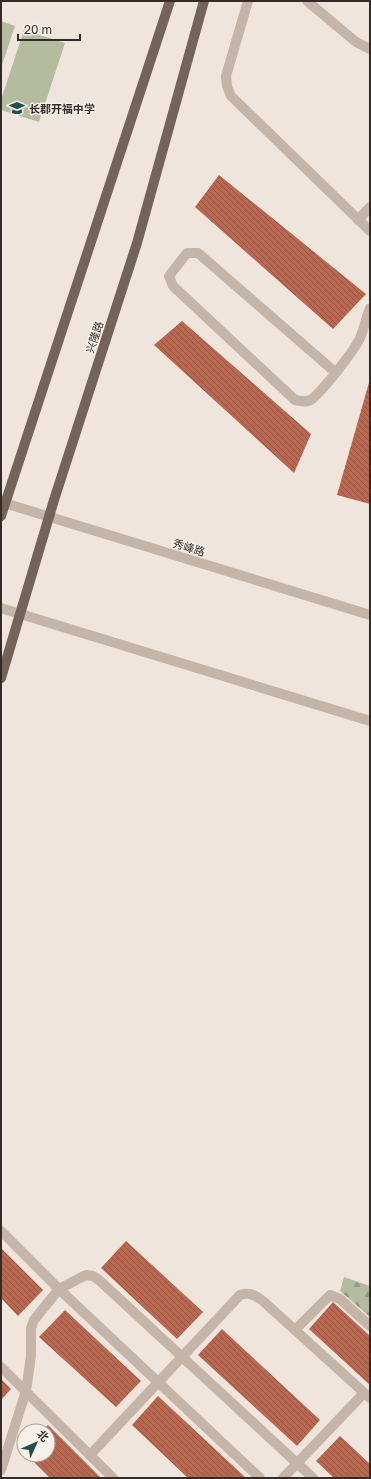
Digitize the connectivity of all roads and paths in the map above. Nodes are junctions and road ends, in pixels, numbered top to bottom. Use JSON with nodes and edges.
{"nodes":[{"id":1,"x":170,"y":1,"type":"edge"},
{"id":2,"x":204,"y":1,"type":"edge"},
{"id":3,"x":248,"y":1,"type":"edge"},
{"id":4,"x":307,"y":1,"type":"edge"},
{"id":5,"x":370,"y":49,"type":"edge"},
{"id":6,"x":370,"y":207,"type":"edge"},
{"id":7,"x":358,"y":220,"type":"junction"},
{"id":8,"x":370,"y":231,"type":"edge"},
{"id":9,"x":370,"y":308,"type":"edge"},
{"id":10,"x":335,"y":372,"type":"junction"},
{"id":11,"x":3,"y":502,"type":"edge"},
{"id":12,"x":1,"y":516,"type":"edge"},
{"id":13,"x":49,"y":517,"type":"junction"},
{"id":14,"x":1,"y":608,"type":"edge"},
{"id":15,"x":20,"y":614,"type":"junction"},
{"id":16,"x":370,"y":616,"type":"edge"},
{"id":17,"x":1,"y":678,"type":"edge"},
{"id":18,"x":370,"y":721,"type":"edge"},
{"id":19,"x":1,"y":1231,"type":"edge"},
{"id":20,"x":59,"y":1289,"type":"junction"},
{"id":21,"x":370,"y":1326,"type":"edge"},
{"id":22,"x":295,"y":1330,"type":"junction"},
{"id":23,"x":182,"y":1357,"type":"junction"},
{"id":24,"x":1,"y":1367,"type":"edge"},
{"id":25,"x":158,"y":1382,"type":"junction"},
{"id":26,"x":26,"y":1391,"type":"junction"},
{"id":27,"x":367,"y":1396,"type":"edge"},
{"id":28,"x":90,"y":1455,"type":"junction"},
{"id":29,"x":297,"y":1463,"type":"junction"},
{"id":30,"x":1,"y":1470,"type":"edge"},
{"id":31,"x":113,"y":1478,"type":"edge"},
{"id":32,"x":260,"y":1478,"type":"edge"},
{"id":33,"x":283,"y":1478,"type":"edge"},
{"id":34,"x":313,"y":1478,"type":"edge"}],
"edges":[{"from":1,"to":11,"type":"main road"},
{"from":2,"to":13,"type":"main road","name":"兴隆路"},
{"from":3,"to":7,"type":"street"},
{"from":4,"to":5,"type":"street"},
{"from":6,"to":7,"type":"street"},
{"from":7,"to":8,"type":"street"},
{"from":9,"to":10,"type":"street"},
{"from":10,"to":10,"type":"street"},
{"from":11,"to":12,"type":"main road"},
{"from":11,"to":13,"type":"street","name":"秀峰路"},
{"from":13,"to":15,"type":"main road","name":"兴隆路"},
{"from":13,"to":16,"type":"street","name":"秀峰路"},
{"from":14,"to":15,"type":"street"},
{"from":15,"to":17,"type":"main road","name":"兴隆路"},
{"from":15,"to":18,"type":"street"},
{"from":19,"to":20,"type":"street"},
{"from":20,"to":23,"type":"street"},
{"from":20,"to":25,"type":"street"},
{"from":20,"to":26,"type":"street"},
{"from":21,"to":22,"type":"street"},
{"from":22,"to":23,"type":"street"},
{"from":22,"to":27,"type":"street"},
{"from":23,"to":25,"type":"street"},
{"from":23,"to":29,"type":"street"},
{"from":24,"to":26,"type":"street"},
{"from":25,"to":28,"type":"street"},
{"from":25,"to":32,"type":"street"},
{"from":26,"to":28,"type":"street"},
{"from":26,"to":30,"type":"street"},
{"from":27,"to":29,"type":"street"},
{"from":28,"to":31,"type":"street"},
{"from":29,"to":33,"type":"street"},
{"from":29,"to":34,"type":"street"}]}
